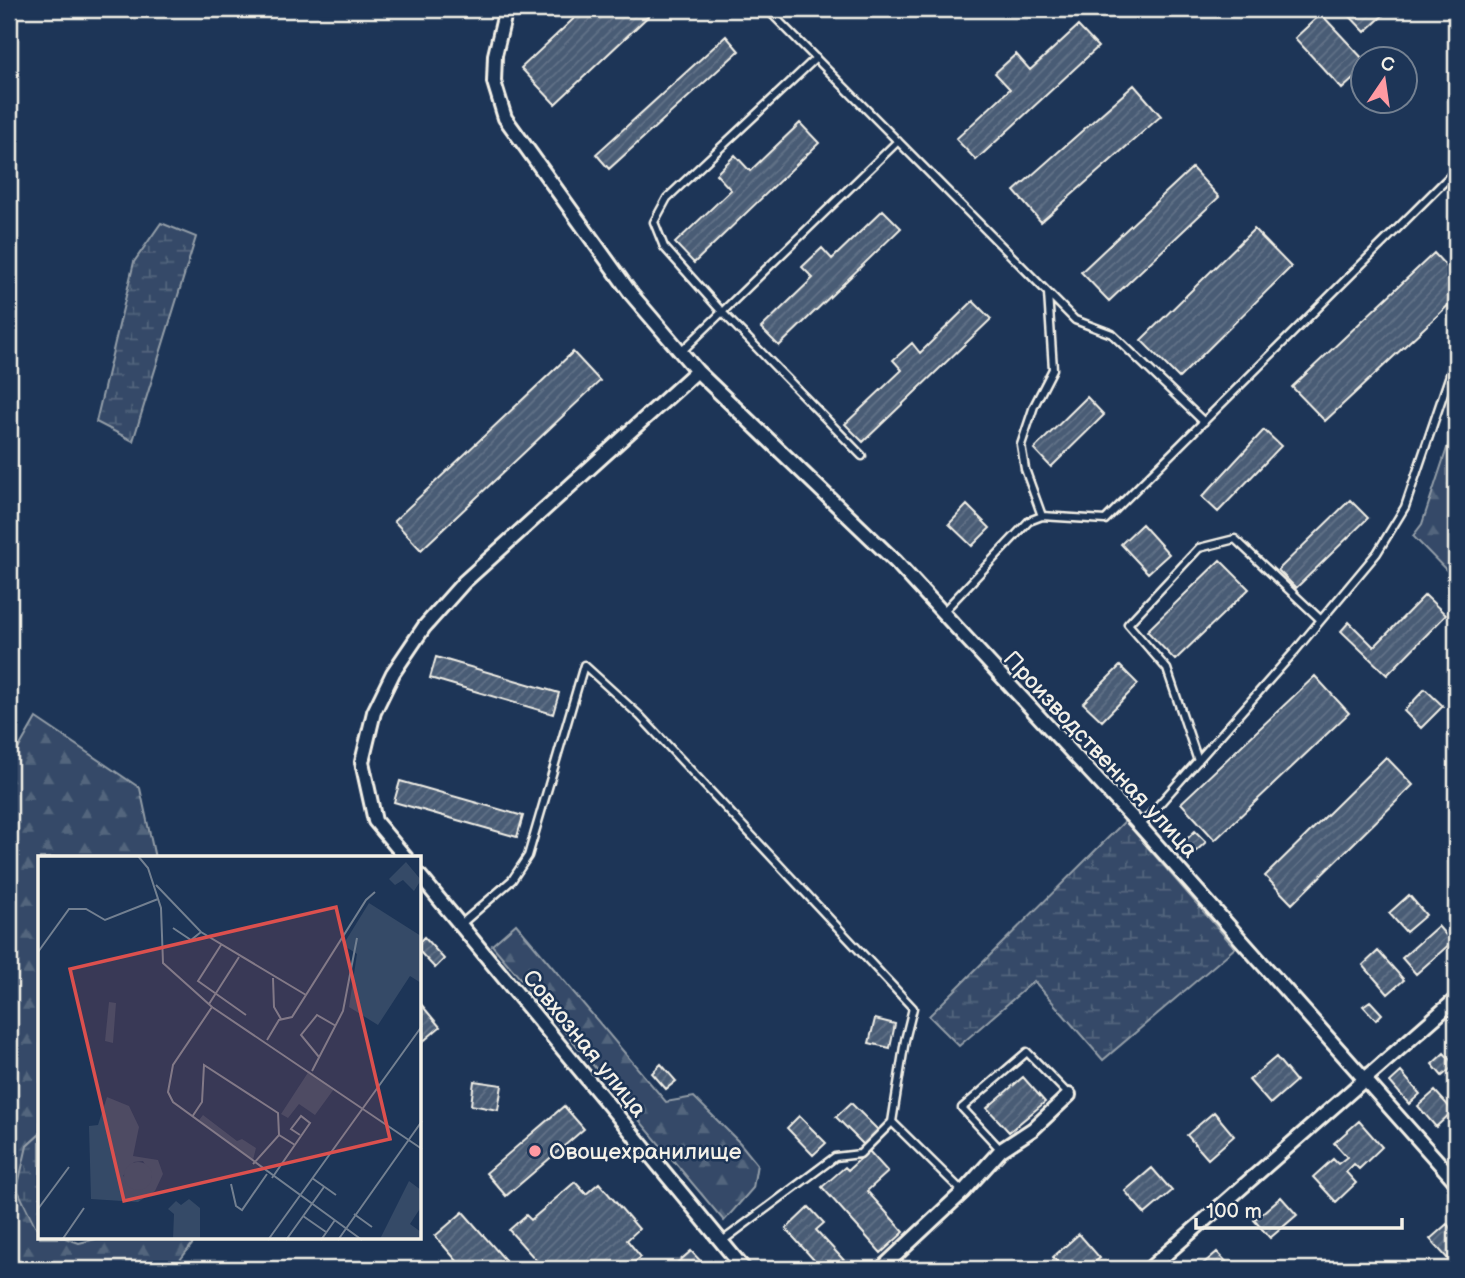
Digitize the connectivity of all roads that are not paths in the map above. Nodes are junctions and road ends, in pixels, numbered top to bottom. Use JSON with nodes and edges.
{"nodes":[{"id":1,"x":506,"y":9,"type":"edge"},
{"id":2,"x":767,"y":9,"type":"edge"},
{"id":3,"x":816,"y":58,"type":"junction"},
{"id":4,"x":898,"y":141,"type":"junction"},
{"id":5,"x":1456,"y":170,"type":"edge"},
{"id":6,"x":1048,"y":292,"type":"junction"},
{"id":7,"x":722,"y":312,"type":"junction"},
{"id":8,"x":681,"y":352,"type":"junction"},
{"id":9,"x":1456,"y":357,"type":"edge"},
{"id":10,"x":697,"y":371,"type":"junction"},
{"id":11,"x":1204,"y":422,"type":"junction"},
{"id":12,"x":862,"y":456,"type":"dead end"},
{"id":13,"x":1042,"y":516,"type":"junction"},
{"id":14,"x":942,"y":613,"type":"junction"},
{"id":15,"x":1321,"y":620,"type":"junction"},
{"id":16,"x":1198,"y":761,"type":"junction"},
{"id":17,"x":1140,"y":825,"type":"junction"},
{"id":18,"x":404,"y":856,"type":"edge"},
{"id":19,"x":422,"y":878,"type":"edge"},
{"id":20,"x":460,"y":925,"type":"junction"},
{"id":21,"x":1456,"y":999,"type":"edge"},
{"id":22,"x":1365,"y":1079,"type":"junction"},
{"id":23,"x":1069,"y":1096,"type":"joint"},
{"id":24,"x":892,"y":1122,"type":"junction"},
{"id":25,"x":1001,"y":1150,"type":"junction"},
{"id":26,"x":1456,"y":1182,"type":"edge"},
{"id":27,"x":963,"y":1192,"type":"junction"},
{"id":28,"x":721,"y":1242,"type":"junction"},
{"id":29,"x":744,"y":1269,"type":"edge"},
{"id":30,"x":881,"y":1269,"type":"edge"},
{"id":31,"x":1149,"y":1269,"type":"edge"}],
"edges":[{"from":1,"to":8,"type":"street","name":"Производственная улица"},
{"from":2,"to":3,"type":"lane"},
{"from":3,"to":4,"type":"lane"},
{"from":3,"to":7,"type":"lane"},
{"from":4,"to":6,"type":"lane"},
{"from":4,"to":7,"type":"lane"},
{"from":5,"to":11,"type":"lane"},
{"from":6,"to":11,"type":"lane"},
{"from":6,"to":13,"type":"lane"},
{"from":7,"to":8,"type":"lane"},
{"from":7,"to":12,"type":"lane"},
{"from":8,"to":10,"type":"street","name":"Производственная улица"},
{"from":9,"to":15,"type":"lane"},
{"from":10,"to":14,"type":"street","name":"Производственная улица"},
{"from":10,"to":18,"type":"street"},
{"from":11,"to":13,"type":"lane"},
{"from":13,"to":14,"type":"lane"},
{"from":14,"to":17,"type":"street","name":"Производственная улица"},
{"from":15,"to":16,"type":"lane"},
{"from":15,"to":16,"type":"lane"},
{"from":16,"to":17,"type":"lane"},
{"from":17,"to":22,"type":"street","name":"Производственная улица"},
{"from":19,"to":20,"type":"street","name":"Совхозная улица"},
{"from":20,"to":24,"type":"lane"},
{"from":20,"to":28,"type":"street","name":"Совхозная улица"},
{"from":21,"to":22,"type":"street"},
{"from":22,"to":26,"type":"street","name":"Производственная улица"},
{"from":22,"to":31,"type":"street"},
{"from":23,"to":25,"type":"street"},
{"from":23,"to":25,"type":"lane"},
{"from":24,"to":27,"type":"lane"},
{"from":24,"to":28,"type":"lane"},
{"from":25,"to":27,"type":"street"},
{"from":27,"to":30,"type":"street"},
{"from":28,"to":29,"type":"street","name":"Совхозная улица"}]}
